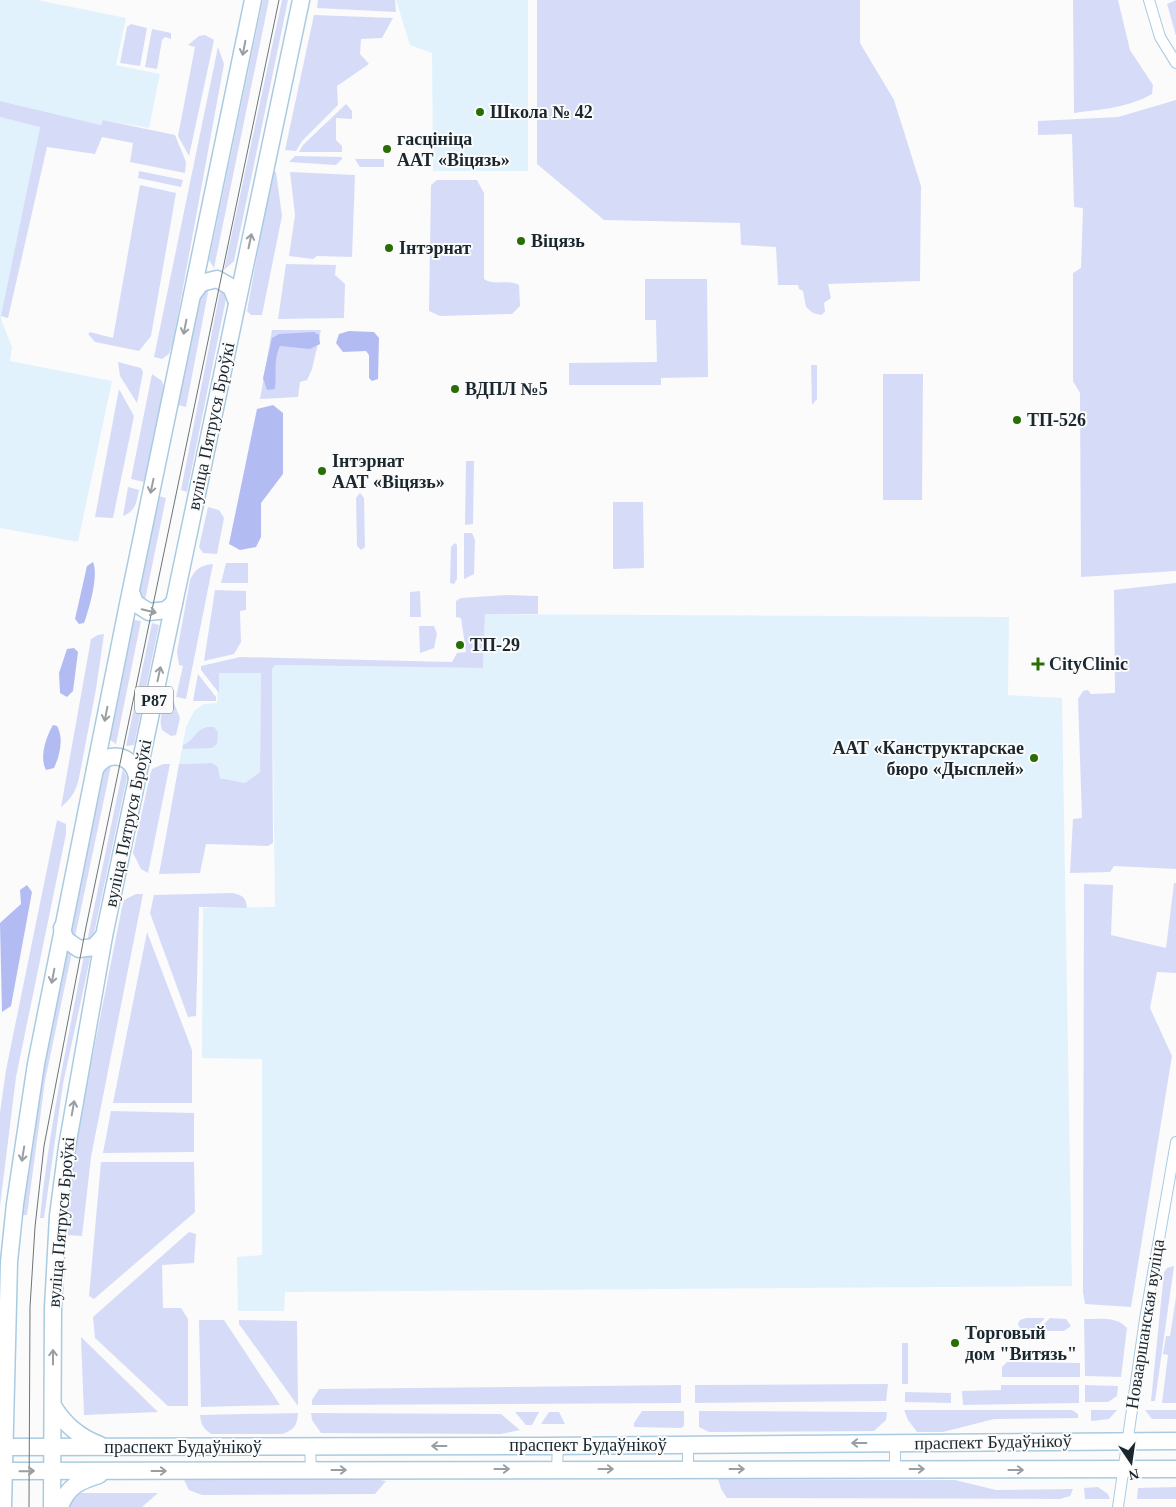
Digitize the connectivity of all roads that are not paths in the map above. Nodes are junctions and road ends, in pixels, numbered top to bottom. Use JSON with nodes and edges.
{"nodes":[{"id":1,"x":253,"y":0,"type":"edge"},
{"id":2,"x":301,"y":0,"type":"edge"},
{"id":3,"x":1149,"y":0,"type":"edge"},
{"id":4,"x":1176,"y":63,"type":"edge"},
{"id":5,"x":201,"y":254,"type":"junction"},
{"id":6,"x":246,"y":263,"type":"junction"},
{"id":7,"x":192,"y":295,"type":"junction"},
{"id":8,"x":237,"y":302,"type":"junction"},
{"id":9,"x":130,"y":592,"type":"junction"},
{"id":10,"x":174,"y":603,"type":"junction"},
{"id":11,"x":95,"y":769,"type":"junction"},
{"id":12,"x":137,"y":777,"type":"junction"},
{"id":13,"x":62,"y":928,"type":"junction"},
{"id":14,"x":104,"y":936,"type":"junction"},
{"id":15,"x":1176,"y":1142,"type":"edge"},
{"id":16,"x":53,"y":1406,"type":"junction"},
{"id":17,"x":2,"y":1414,"type":"edge"},
{"id":18,"x":1176,"y":1440,"type":"edge"},
{"id":19,"x":1126,"y":1441,"type":"junction"},
{"id":20,"x":895,"y":1443,"type":"junction"},
{"id":21,"x":688,"y":1445,"type":"junction"},
{"id":22,"x":310,"y":1446,"type":"junction"},
{"id":23,"x":558,"y":1446,"type":"junction"},
{"id":24,"x":2,"y":1447,"type":"edge"},
{"id":25,"x":51,"y":1447,"type":"junction"},
{"id":26,"x":106,"y":1448,"type":"junction"},
{"id":27,"x":688,"y":1468,"type":"junction"},
{"id":28,"x":557,"y":1469,"type":"junction"},
{"id":29,"x":895,"y":1469,"type":"junction"},
{"id":30,"x":311,"y":1470,"type":"junction"},
{"id":31,"x":1123,"y":1470,"type":"junction"},
{"id":32,"x":1176,"y":1470,"type":"edge"},
{"id":33,"x":2,"y":1471,"type":"edge"},
{"id":34,"x":51,"y":1471,"type":"junction"},
{"id":35,"x":111,"y":1471,"type":"junction"},
{"id":36,"x":3,"y":1507,"type":"edge"},
{"id":37,"x":52,"y":1507,"type":"edge"},
{"id":38,"x":60,"y":1507,"type":"edge"},
{"id":39,"x":1118,"y":1507,"type":"edge"}],
"edges":[{"from":1,"to":5,"type":"main road","number":"Р87","one_way":true},
{"from":6,"to":2,"type":"main road","name":"вуліца Пятруся Броўкі","number":"Р87","one_way":true},
{"from":3,"to":4,"type":"street"},
{"from":5,"to":6,"type":"main road"},
{"from":5,"to":7,"type":"main road","number":"Р87"},
{"from":6,"to":8,"type":"main road","name":"вуліца Пятруся Броўкі","number":"Р87"},
{"from":7,"to":8,"type":"main road"},
{"from":7,"to":9,"type":"main road","number":"Р87","one_way":true},
{"from":8,"to":10,"type":"main road","name":"вуліца Пятруся Броўкі","number":"Р87"},
{"from":9,"to":10,"type":"main road","one_way":true},
{"from":9,"to":11,"type":"main road","number":"Р87","one_way":true},
{"from":12,"to":10,"type":"main road","name":"вуліца Пятруся Броўкі","number":"Р87","one_way":true},
{"from":11,"to":12,"type":"main road"},
{"from":11,"to":13,"type":"main road","number":"Р87"},
{"from":12,"to":14,"type":"main road","name":"вуліца Пятруся Броўкі","number":"Р87"},
{"from":13,"to":14,"type":"main road"},
{"from":13,"to":17,"type":"main road","number":"Р87","one_way":true},
{"from":16,"to":14,"type":"main road","name":"вуліца Пятруся Броўкі","number":"Р87","one_way":true},
{"from":15,"to":19,"type":"street","name":"Новааршанская вуліца"},
{"from":16,"to":25,"type":"main road","name":"вуліца Пятруся Броўкі","number":"Р87"},
{"from":16,"to":26,"type":"main road"},
{"from":17,"to":24,"type":"main road","number":"Р87"},
{"from":18,"to":19,"type":"main road","name":"праспект Будаўнікоў"},
{"from":19,"to":20,"type":"main road","name":"праспект Будаўнікоў"},
{"from":19,"to":31,"type":"street","name":"Новааршанская вуліца"},
{"from":20,"to":21,"type":"main road","name":"праспект Будаўнікоў","one_way":true},
{"from":20,"to":29,"type":"street"},
{"from":21,"to":23,"type":"main road","name":"праспект Будаўнікоў"},
{"from":21,"to":27,"type":"street"},
{"from":23,"to":22,"type":"main road","name":"праспект Будаўнікоў","one_way":true},
{"from":22,"to":26,"type":"main road","name":"праспект Будаўнікоў"},
{"from":22,"to":30,"type":"street"},
{"from":23,"to":28,"type":"street"},
{"from":24,"to":25,"type":"main road","name":"праспект Будаўнікоў"},
{"from":24,"to":33,"type":"main road","number":"Р87"},
{"from":25,"to":26,"type":"main road","name":"праспект Будаўнікоў"},
{"from":25,"to":34,"type":"main road","name":"вуліца Пятруся Броўкі","number":"Р87"},
{"from":28,"to":27,"type":"main road","name":"праспект Будаўнікоў","one_way":true},
{"from":27,"to":29,"type":"main road","name":"праспект Будаўнікоў","one_way":true},
{"from":30,"to":28,"type":"main road","name":"праспект Будаўнікоў","one_way":true},
{"from":29,"to":31,"type":"main road","name":"праспект Будаўнікоў","one_way":true},
{"from":35,"to":30,"type":"main road","name":"праспект Будаўнікоў","one_way":true},
{"from":31,"to":32,"type":"main road","name":"праспект Будаўнікоў"},
{"from":31,"to":39,"type":"street","name":"Новааршанская вуліца"},
{"from":33,"to":34,"type":"main road","name":"праспект Будаўнікоў","one_way":true},
{"from":33,"to":36,"type":"main road","number":"Р87"},
{"from":34,"to":35,"type":"main road","name":"праспект Будаўнікоў"},
{"from":34,"to":37,"type":"main road","name":"вуліца Пятруся Броўкі","number":"Р87"},
{"from":35,"to":38,"type":"main road"}]}
